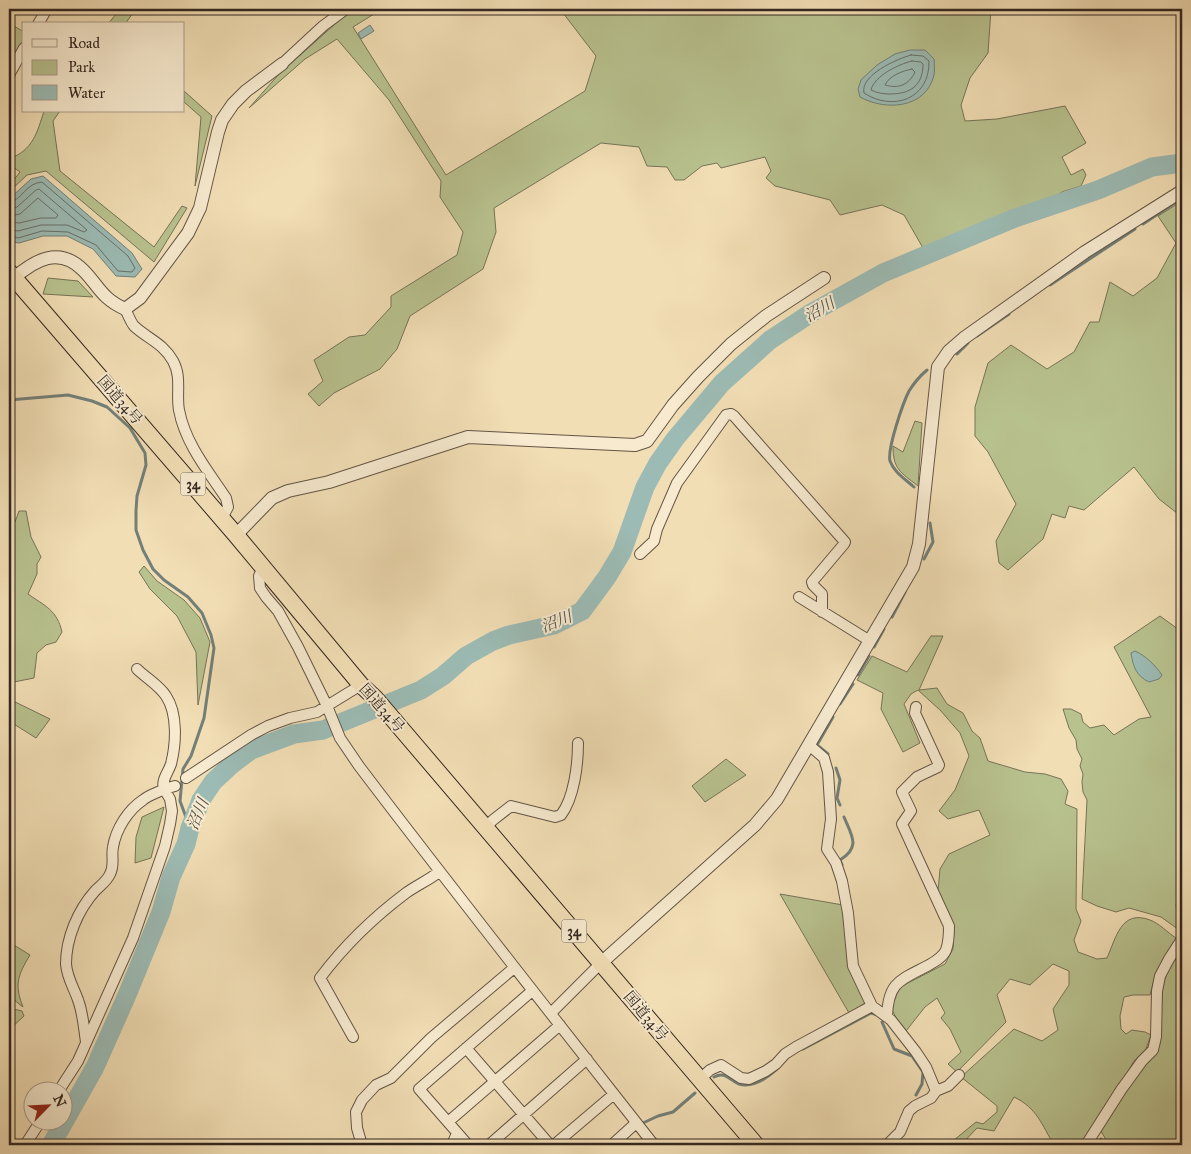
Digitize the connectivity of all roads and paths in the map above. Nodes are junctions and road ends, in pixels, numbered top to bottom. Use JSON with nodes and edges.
{"nodes":[{"id":1,"x":47,"y":9,"type":"edge"},
{"id":2,"x":346,"y":9,"type":"edge"},
{"id":3,"x":39,"y":22,"type":"edge"},
{"id":4,"x":22,"y":51,"type":"edge"},
{"id":5,"x":282,"y":64,"type":"joint"},
{"id":6,"x":9,"y":74,"type":"edge"},
{"id":7,"x":1182,"y":190,"type":"edge"},
{"id":8,"x":11,"y":275,"type":"edge"},
{"id":9,"x":824,"y":278,"type":"dead end"},
{"id":10,"x":125,"y":309,"type":"junction"},
{"id":11,"x":222,"y":518,"type":"junction"},
{"id":12,"x":236,"y":535,"type":"junction"},
{"id":13,"x":640,"y":554,"type":"dead end"},
{"id":14,"x":263,"y":567,"type":"junction"},
{"id":15,"x":800,"y":597,"type":"dead end"},
{"id":16,"x":822,"y":612,"type":"junction"},
{"id":17,"x":870,"y":640,"type":"junction"},
{"id":18,"x":137,"y":670,"type":"dead end"},
{"id":19,"x":361,"y":684,"type":"junction"},
{"id":20,"x":327,"y":706,"type":"junction"},
{"id":21,"x":916,"y":707,"type":"dead end"},
{"id":22,"x":578,"y":744,"type":"dead end"},
{"id":23,"x":809,"y":745,"type":"junction"},
{"id":24,"x":186,"y":778,"type":"dead end"},
{"id":25,"x":175,"y":786,"type":"dead end"},
{"id":26,"x":164,"y":789,"type":"junction"},
{"id":27,"x":485,"y":828,"type":"junction"},
{"id":28,"x":439,"y":872,"type":"junction"},
{"id":29,"x":1182,"y":939,"type":"edge"},
{"id":30,"x":601,"y":963,"type":"junction"},
{"id":31,"x":514,"y":968,"type":"junction"},
{"id":32,"x":532,"y":991,"type":"junction"},
{"id":33,"x":872,"y":1006,"type":"junction"},
{"id":34,"x":551,"y":1013,"type":"junction"},
{"id":35,"x":887,"y":1017,"type":"junction"},
{"id":36,"x":560,"y":1024,"type":"junction"},
{"id":37,"x":353,"y":1036,"type":"dead end"},
{"id":38,"x":86,"y":1042,"type":"junction"},
{"id":39,"x":466,"y":1048,"type":"junction"},
{"id":40,"x":587,"y":1059,"type":"junction"},
{"id":41,"x":959,"y":1075,"type":"dead end"},
{"id":42,"x":700,"y":1079,"type":"junction"},
{"id":43,"x":495,"y":1081,"type":"junction"},
{"id":44,"x":64,"y":1082,"type":"edge"},
{"id":45,"x":936,"y":1091,"type":"junction"},
{"id":46,"x":614,"y":1094,"type":"junction"},
{"id":47,"x":524,"y":1115,"type":"junction"},
{"id":48,"x":448,"y":1122,"type":"junction"},
{"id":49,"x":636,"y":1123,"type":"junction"},
{"id":50,"x":34,"y":1132,"type":"edge"},
{"id":51,"x":457,"y":1134,"type":"junction"},
{"id":52,"x":26,"y":1145,"type":"edge"},
{"id":53,"x":362,"y":1145,"type":"edge"},
{"id":54,"x":452,"y":1145,"type":"edge"},
{"id":55,"x":468,"y":1145,"type":"edge"},
{"id":56,"x":489,"y":1145,"type":"edge"},
{"id":57,"x":550,"y":1145,"type":"edge"},
{"id":58,"x":554,"y":1145,"type":"edge"},
{"id":59,"x":614,"y":1145,"type":"edge"},
{"id":60,"x":654,"y":1145,"type":"edge"},
{"id":61,"x":756,"y":1145,"type":"edge"},
{"id":62,"x":887,"y":1145,"type":"edge"},
{"id":63,"x":1086,"y":1145,"type":"edge"}],
"edges":[{"from":1,"to":3,"type":"street"},
{"from":2,"to":5,"type":"street"},
{"from":4,"to":6,"type":"street"},
{"from":5,"to":10,"type":"street"},
{"from":7,"to":17,"type":"street"},
{"from":8,"to":10,"type":"street"},
{"from":8,"to":11,"type":"highway","name":"国道34号","number":"34"},
{"from":9,"to":12,"type":"street"},
{"from":10,"to":11,"type":"street"},
{"from":11,"to":12,"type":"highway","name":"国道34号","number":"34"},
{"from":12,"to":14,"type":"highway","name":"国道34号","number":"34"},
{"from":13,"to":16,"type":"street"},
{"from":14,"to":19,"type":"highway","name":"国道34号","number":"34"},
{"from":14,"to":20,"type":"street"},
{"from":15,"to":16,"type":"street"},
{"from":16,"to":17,"type":"street"},
{"from":17,"to":23,"type":"street"},
{"from":18,"to":26,"type":"street"},
{"from":19,"to":20,"type":"street"},
{"from":19,"to":27,"type":"highway","name":"国道34号","number":"34"},
{"from":20,"to":24,"type":"street"},
{"from":20,"to":28,"type":"street"},
{"from":21,"to":35,"type":"street"},
{"from":22,"to":27,"type":"street"},
{"from":23,"to":30,"type":"street"},
{"from":23,"to":33,"type":"street"},
{"from":25,"to":26,"type":"street"},
{"from":26,"to":38,"type":"street"},
{"from":26,"to":38,"type":"street"},
{"from":27,"to":30,"type":"highway","name":"国道34号","number":"34"},
{"from":28,"to":31,"type":"street"},
{"from":28,"to":37,"type":"street"},
{"from":29,"to":63,"type":"street"},
{"from":30,"to":34,"type":"street"},
{"from":30,"to":42,"type":"highway","name":"国道34号","number":"34"},
{"from":31,"to":32,"type":"street"},
{"from":31,"to":53,"type":"street"},
{"from":32,"to":34,"type":"street"},
{"from":32,"to":39,"type":"street"},
{"from":33,"to":35,"type":"street"},
{"from":33,"to":42,"type":"street"},
{"from":34,"to":36,"type":"street"},
{"from":35,"to":45,"type":"street"},
{"from":36,"to":40,"type":"street"},
{"from":36,"to":43,"type":"street"},
{"from":38,"to":44,"type":"street"},
{"from":39,"to":43,"type":"street"},
{"from":39,"to":48,"type":"street"},
{"from":40,"to":46,"type":"street"},
{"from":40,"to":47,"type":"street"},
{"from":41,"to":45,"type":"street"},
{"from":42,"to":61,"type":"highway","name":"国道34号","number":"34"},
{"from":43,"to":47,"type":"street"},
{"from":43,"to":48,"type":"street"},
{"from":45,"to":62,"type":"street"},
{"from":46,"to":49,"type":"street"},
{"from":46,"to":58,"type":"street"},
{"from":47,"to":56,"type":"street"},
{"from":47,"to":57,"type":"street"},
{"from":48,"to":51,"type":"street"},
{"from":49,"to":59,"type":"street"},
{"from":49,"to":60,"type":"street"},
{"from":50,"to":52,"type":"street"},
{"from":51,"to":54,"type":"street"},
{"from":51,"to":55,"type":"street"}]}
